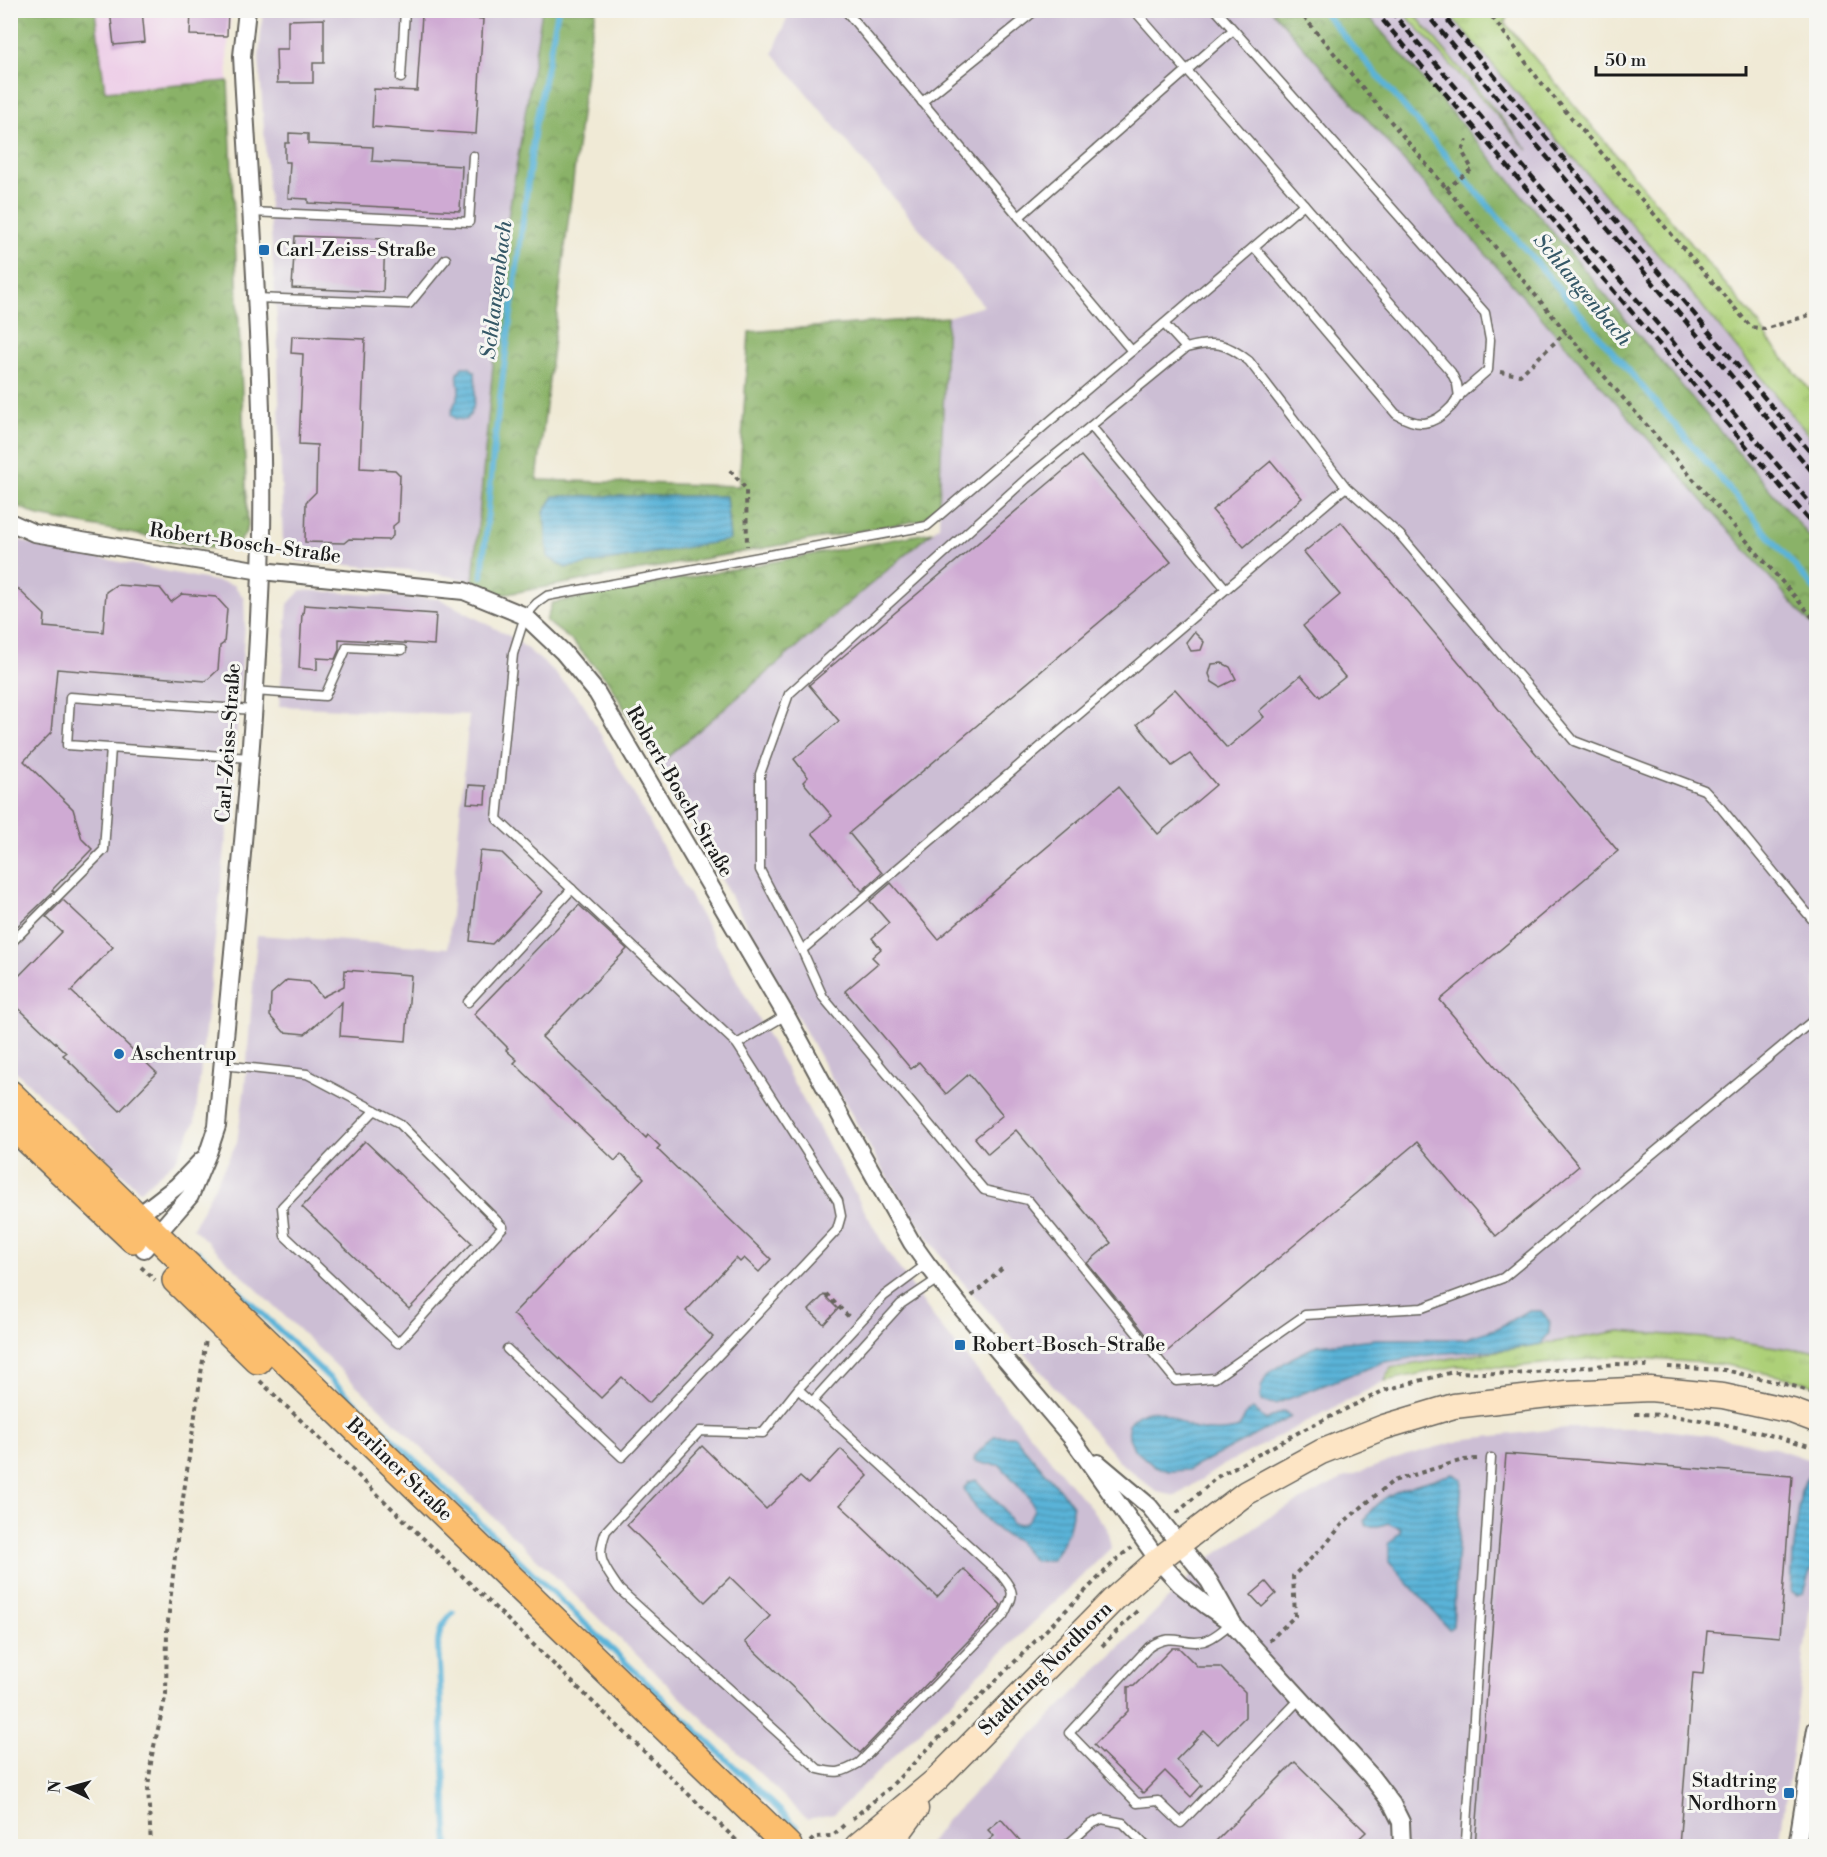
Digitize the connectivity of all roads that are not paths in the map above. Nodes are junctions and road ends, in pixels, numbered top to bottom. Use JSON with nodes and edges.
{"nodes":[{"id":1,"x":247,"y":10,"type":"edge"},
{"id":2,"x":405,"y":10,"type":"edge"},
{"id":3,"x":845,"y":10,"type":"edge"},
{"id":4,"x":1036,"y":10,"type":"edge"},
{"id":5,"x":1134,"y":10,"type":"edge"},
{"id":6,"x":1216,"y":10,"type":"edge"},
{"id":7,"x":1233,"y":30,"type":"junction"},
{"id":8,"x":1187,"y":71,"type":"junction"},
{"id":9,"x":401,"y":78,"type":"dead end"},
{"id":10,"x":922,"y":102,"type":"junction"},
{"id":11,"x":473,"y":156,"type":"dead end"},
{"id":12,"x":1304,"y":204,"type":"junction"},
{"id":13,"x":250,"y":212,"type":"junction"},
{"id":14,"x":1019,"y":217,"type":"junction"},
{"id":15,"x":1254,"y":247,"type":"junction"},
{"id":16,"x":446,"y":259,"type":"dead end"},
{"id":17,"x":255,"y":298,"type":"junction"},
{"id":18,"x":1164,"y":324,"type":"junction"},
{"id":19,"x":1186,"y":348,"type":"junction"},
{"id":20,"x":1132,"y":351,"type":"junction"},
{"id":21,"x":1459,"y":397,"type":"junction"},
{"id":22,"x":1091,"y":426,"type":"junction"},
{"id":23,"x":1346,"y":487,"type":"junction"},
{"id":24,"x":10,"y":522,"type":"edge"},
{"id":25,"x":261,"y":571,"type":"junction"},
{"id":26,"x":1226,"y":589,"type":"junction"},
{"id":27,"x":525,"y":616,"type":"junction"},
{"id":28,"x":402,"y":650,"type":"dead end"},
{"id":29,"x":254,"y":691,"type":"junction"},
{"id":30,"x":253,"y":710,"type":"junction"},
{"id":31,"x":111,"y":748,"type":"junction"},
{"id":32,"x":250,"y":758,"type":"junction"},
{"id":33,"x":572,"y":889,"type":"junction"},
{"id":34,"x":1816,"y":924,"type":"edge"},
{"id":35,"x":10,"y":944,"type":"edge"},
{"id":36,"x":802,"y":950,"type":"junction"},
{"id":37,"x":468,"y":1002,"type":"dead end"},
{"id":38,"x":786,"y":1015,"type":"junction"},
{"id":39,"x":1816,"y":1018,"type":"edge"},
{"id":40,"x":737,"y":1044,"type":"junction"},
{"id":41,"x":222,"y":1065,"type":"junction"},
{"id":42,"x":10,"y":1094,"type":"edge"},
{"id":43,"x":375,"y":1110,"type":"junction"},
{"id":44,"x":10,"y":1124,"type":"edge"},
{"id":45,"x":208,"y":1153,"type":"junction"},
{"id":46,"x":139,"y":1239,"type":"junction"},
{"id":47,"x":927,"y":1264,"type":"junction"},
{"id":48,"x":938,"y":1279,"type":"junction"},
{"id":49,"x":507,"y":1349,"type":"dead end"},
{"id":50,"x":798,"y":1389,"type":"junction"},
{"id":51,"x":812,"y":1402,"type":"junction"},
{"id":52,"x":1816,"y":1420,"type":"edge"},
{"id":53,"x":1071,"y":1437,"type":"junction"},
{"id":54,"x":1491,"y":1458,"type":"road end"},
{"id":55,"x":1178,"y":1542,"type":"junction"},
{"id":56,"x":1158,"y":1560,"type":"junction"},
{"id":57,"x":1232,"y":1623,"type":"junction"},
{"id":58,"x":1300,"y":1698,"type":"junction"},
{"id":59,"x":1816,"y":1728,"type":"edge"},
{"id":60,"x":936,"y":1780,"type":"junction"},
{"id":61,"x":766,"y":1846,"type":"edge"},
{"id":62,"x":797,"y":1846,"type":"edge"},
{"id":63,"x":857,"y":1846,"type":"edge"},
{"id":64,"x":889,"y":1846,"type":"edge"},
{"id":65,"x":1066,"y":1846,"type":"edge"},
{"id":66,"x":1146,"y":1846,"type":"edge"},
{"id":67,"x":1402,"y":1846,"type":"edge"},
{"id":68,"x":1463,"y":1846,"type":"edge"},
{"id":69,"x":1797,"y":1846,"type":"edge"}],
"edges":[{"from":1,"to":13,"type":"street","name":"Carl-Zeiss-Straße"},
{"from":2,"to":9,"type":"lane"},
{"from":3,"to":10,"type":"lane"},
{"from":4,"to":10,"type":"lane"},
{"from":5,"to":8,"type":"lane"},
{"from":6,"to":7,"type":"lane"},
{"from":7,"to":8,"type":"lane"},
{"from":7,"to":21,"type":"lane"},
{"from":8,"to":12,"type":"lane"},
{"from":8,"to":14,"type":"lane"},
{"from":10,"to":14,"type":"lane"},
{"from":11,"to":13,"type":"lane"},
{"from":12,"to":15,"type":"lane"},
{"from":12,"to":21,"type":"lane"},
{"from":13,"to":17,"type":"street","name":"Carl-Zeiss-Straße"},
{"from":14,"to":20,"type":"lane"},
{"from":15,"to":18,"type":"lane"},
{"from":15,"to":21,"type":"lane"},
{"from":16,"to":17,"type":"lane"},
{"from":17,"to":25,"type":"street","name":"Carl-Zeiss-Straße"},
{"from":18,"to":19,"type":"lane"},
{"from":18,"to":20,"type":"lane"},
{"from":19,"to":22,"type":"lane"},
{"from":19,"to":23,"type":"lane"},
{"from":20,"to":27,"type":"lane"},
{"from":22,"to":26,"type":"lane"},
{"from":22,"to":36,"type":"lane"},
{"from":23,"to":26,"type":"lane"},
{"from":23,"to":34,"type":"lane"},
{"from":24,"to":25,"type":"street","name":"Robert-Bosch-Straße"},
{"from":25,"to":27,"type":"street","name":"Robert-Bosch-Straße"},
{"from":25,"to":29,"type":"street","name":"Carl-Zeiss-Straße"},
{"from":26,"to":36,"type":"lane"},
{"from":27,"to":33,"type":"lane"},
{"from":27,"to":38,"type":"street","name":"Robert-Bosch-Straße"},
{"from":28,"to":29,"type":"lane"},
{"from":29,"to":30,"type":"street","name":"Carl-Zeiss-Straße"},
{"from":30,"to":31,"type":"lane"},
{"from":30,"to":32,"type":"street","name":"Carl-Zeiss-Straße"},
{"from":31,"to":32,"type":"lane"},
{"from":31,"to":35,"type":"lane"},
{"from":32,"to":41,"type":"street","name":"Carl-Zeiss-Straße"},
{"from":33,"to":37,"type":"lane"},
{"from":33,"to":40,"type":"lane"},
{"from":36,"to":39,"type":"lane"},
{"from":38,"to":40,"type":"lane"},
{"from":38,"to":47,"type":"street","name":"Robert-Bosch-Straße"},
{"from":40,"to":49,"type":"lane"},
{"from":41,"to":43,"type":"lane"},
{"from":41,"to":45,"type":"street","name":"Carl-Zeiss-Straße"},
{"from":42,"to":46,"type":"main road","name":"Berliner Straße"},
{"from":43,"to":43,"type":"lane"},
{"from":44,"to":46,"type":"main road","name":"Berliner Straße"},
{"from":45,"to":46,"type":"street","name":"Carl-Zeiss-Straße"},
{"from":45,"to":46,"type":"street","name":"Carl-Zeiss-Straße"},
{"from":46,"to":61,"type":"main road","name":"Berliner Straße"},
{"from":46,"to":62,"type":"main road","name":"Berliner Straße"},
{"from":47,"to":48,"type":"street","name":"Robert-Bosch-Straße"},
{"from":47,"to":50,"type":"lane"},
{"from":48,"to":51,"type":"lane"},
{"from":48,"to":53,"type":"street","name":"Robert-Bosch-Straße"},
{"from":50,"to":51,"type":"lane"},
{"from":50,"to":51,"type":"lane"},
{"from":52,"to":55,"type":"main road","name":"Stadtring Nordhorn"},
{"from":53,"to":55,"type":"street","name":"Robert-Bosch-Straße"},
{"from":53,"to":56,"type":"street","name":"Robert-Bosch-Straße"},
{"from":54,"to":68,"type":"lane"},
{"from":55,"to":56,"type":"main road","name":"Stadtring Nordhorn"},
{"from":55,"to":57,"type":"street"},
{"from":56,"to":57,"type":"street"},
{"from":56,"to":60,"type":"main road","name":"Stadtring Nordhorn"},
{"from":57,"to":58,"type":"street"},
{"from":57,"to":58,"type":"lane"},
{"from":58,"to":67,"type":"street"},
{"from":59,"to":69,"type":"street"},
{"from":60,"to":63,"type":"main road","name":"Stadtring Nordhorn"},
{"from":60,"to":64,"type":"main road","name":"Stadtring Nordhorn"},
{"from":65,"to":66,"type":"lane"}]}
